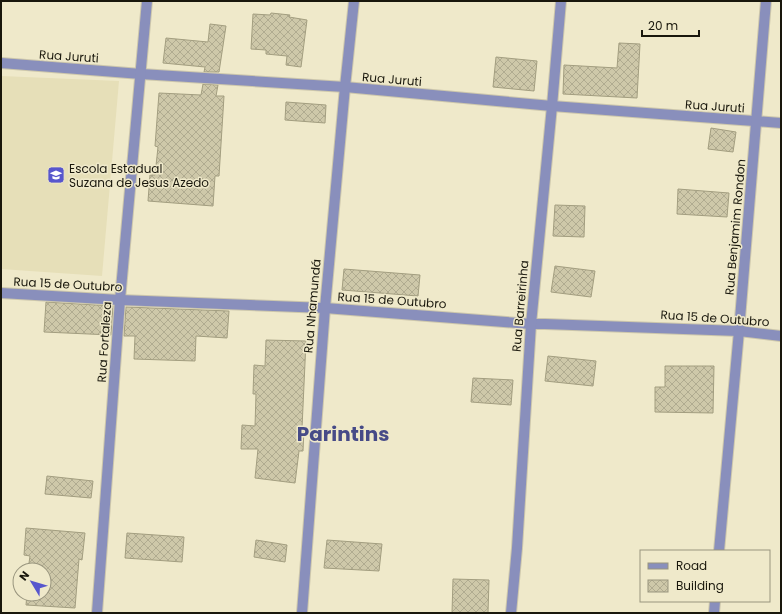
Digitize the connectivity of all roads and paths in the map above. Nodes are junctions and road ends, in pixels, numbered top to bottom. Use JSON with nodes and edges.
{"nodes":[{"id":1,"x":147,"y":1,"type":"edge"},
{"id":2,"x":354,"y":1,"type":"edge"},
{"id":3,"x":561,"y":1,"type":"edge"},
{"id":4,"x":766,"y":1,"type":"edge"},
{"id":5,"x":1,"y":64,"type":"edge"},
{"id":6,"x":141,"y":74,"type":"junction"},
{"id":7,"x":345,"y":87,"type":"junction"},
{"id":8,"x":552,"y":106,"type":"junction"},
{"id":9,"x":756,"y":122,"type":"junction"},
{"id":10,"x":781,"y":123,"type":"edge"},
{"id":11,"x":1,"y":293,"type":"edge"},
{"id":12,"x":120,"y":300,"type":"junction"},
{"id":13,"x":325,"y":308,"type":"junction"},
{"id":14,"x":531,"y":324,"type":"junction"},
{"id":15,"x":739,"y":331,"type":"junction"},
{"id":16,"x":781,"y":336,"type":"edge"},
{"id":17,"x":719,"y":550,"type":"edge"},
{"id":18,"x":715,"y":602,"type":"edge"},
{"id":19,"x":97,"y":613,"type":"edge"},
{"id":20,"x":302,"y":613,"type":"edge"},
{"id":21,"x":511,"y":613,"type":"edge"},
{"id":22,"x":714,"y":613,"type":"edge"}],
"edges":[{"from":1,"to":6,"type":"street","name":"Rua Fortaleza"},
{"from":2,"to":7,"type":"street","name":"Rua Nhamundá"},
{"from":3,"to":8,"type":"street","name":"Rua Barreirinha"},
{"from":4,"to":9,"type":"street","name":"Rua Benjamim Rondon"},
{"from":5,"to":6,"type":"street","name":"Rua Juruti"},
{"from":6,"to":7,"type":"street","name":"Rua Juruti"},
{"from":6,"to":12,"type":"street","name":"Rua Fortaleza"},
{"from":7,"to":8,"type":"street","name":"Rua Juruti"},
{"from":7,"to":13,"type":"street","name":"Rua Nhamundá"},
{"from":8,"to":9,"type":"street","name":"Rua Juruti"},
{"from":8,"to":14,"type":"street","name":"Rua Barreirinha"},
{"from":9,"to":10,"type":"street","name":"Rua Juruti"},
{"from":9,"to":15,"type":"street","name":"Rua Benjamim Rondon"},
{"from":11,"to":12,"type":"street","name":"Rua 15 de Outubro"},
{"from":12,"to":13,"type":"street","name":"Rua 15 de Outubro"},
{"from":12,"to":19,"type":"street","name":"Rua Fortaleza"},
{"from":13,"to":14,"type":"street","name":"Rua 15 de Outubro"},
{"from":13,"to":20,"type":"street","name":"Rua Nhamundá"},
{"from":14,"to":15,"type":"street","name":"Rua 15 de Outubro"},
{"from":14,"to":21,"type":"street","name":"Rua Barreirinha"},
{"from":15,"to":16,"type":"street","name":"Rua 15 de Outubro"},
{"from":15,"to":17,"type":"street","name":"Rua Benjamim Rondon"},
{"from":18,"to":22,"type":"street"}]}
